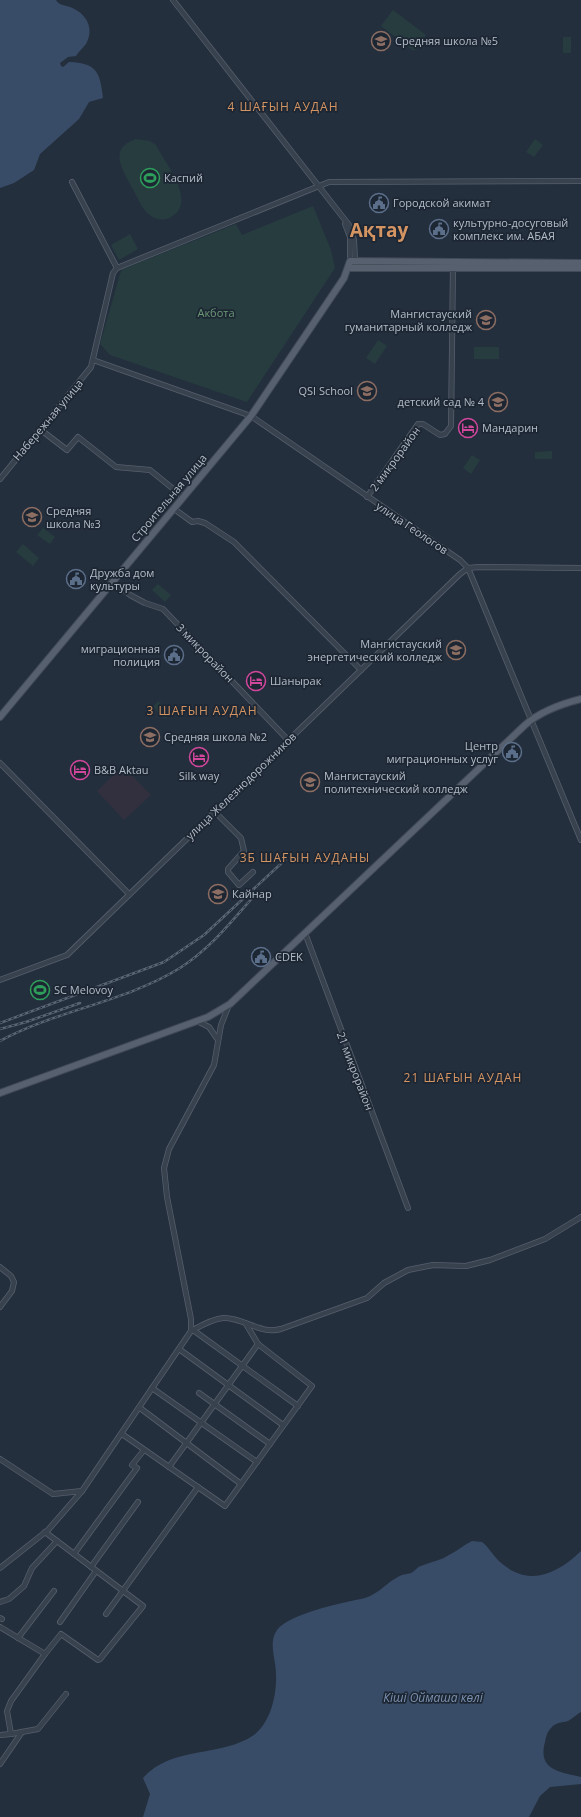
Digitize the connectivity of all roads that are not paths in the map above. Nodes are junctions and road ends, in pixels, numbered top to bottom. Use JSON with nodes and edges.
{"nodes":[{"id":1,"x":173,"y":0,"type":"edge"},
{"id":2,"x":581,"y":181,"type":"edge"},
{"id":3,"x":72,"y":182,"type":"dead end"},
{"id":4,"x":318,"y":186,"type":"junction"},
{"id":5,"x":581,"y":263,"type":"edge"},
{"id":6,"x":352,"y":265,"type":"junction"},
{"id":7,"x":453,"y":265,"type":"junction"},
{"id":8,"x":117,"y":268,"type":"junction"},
{"id":9,"x":581,"y":268,"type":"edge"},
{"id":10,"x":93,"y":360,"type":"junction"},
{"id":11,"x":250,"y":416,"type":"junction"},
{"id":12,"x":41,"y":430,"type":"junction"},
{"id":13,"x":0,"y":479,"type":"edge"},
{"id":14,"x":182,"y":496,"type":"junction"},
{"id":15,"x":367,"y":497,"type":"junction"},
{"id":16,"x":173,"y":508,"type":"junction"},
{"id":17,"x":468,"y":568,"type":"junction"},
{"id":18,"x":581,"y":568,"type":"edge"},
{"id":19,"x":112,"y":581,"type":"junction"},
{"id":20,"x":361,"y":670,"type":"junction"},
{"id":21,"x":581,"y":699,"type":"edge"},
{"id":22,"x":0,"y":717,"type":"edge"},
{"id":23,"x":532,"y":719,"type":"junction"},
{"id":24,"x":288,"y":740,"type":"junction"},
{"id":25,"x":0,"y":763,"type":"edge"},
{"id":26,"x":214,"y":810,"type":"junction"},
{"id":27,"x":581,"y":840,"type":"edge"},
{"id":28,"x":253,"y":872,"type":"dead end"},
{"id":29,"x":129,"y":894,"type":"junction"},
{"id":30,"x":305,"y":933,"type":"junction"},
{"id":31,"x":0,"y":980,"type":"edge"},
{"id":32,"x":230,"y":1004,"type":"junction"},
{"id":33,"x":197,"y":1021,"type":"junction"},
{"id":34,"x":218,"y":1040,"type":"junction"},
{"id":35,"x":0,"y":1093,"type":"edge"},
{"id":36,"x":408,"y":1208,"type":"dead end"},
{"id":37,"x":581,"y":1217,"type":"edge"},
{"id":38,"x":0,"y":1267,"type":"edge"},
{"id":39,"x":0,"y":1307,"type":"edge"},
{"id":40,"x":246,"y":1324,"type":"junction"},
{"id":41,"x":192,"y":1330,"type":"junction"},
{"id":42,"x":258,"y":1344,"type":"junction"},
{"id":43,"x":179,"y":1348,"type":"junction"},
{"id":44,"x":242,"y":1366,"type":"junction"},
{"id":45,"x":228,"y":1385,"type":"junction"},
{"id":46,"x":152,"y":1388,"type":"junction"},
{"id":47,"x":199,"y":1393,"type":"dead end"},
{"id":48,"x":215,"y":1404,"type":"junction"},
{"id":49,"x":298,"y":1406,"type":"junction"},
{"id":50,"x":140,"y":1408,"type":"junction"},
{"id":51,"x":201,"y":1423,"type":"junction"},
{"id":52,"x":283,"y":1425,"type":"junction"},
{"id":53,"x":122,"y":1434,"type":"junction"},
{"id":54,"x":187,"y":1444,"type":"junction"},
{"id":55,"x":270,"y":1444,"type":"junction"},
{"id":56,"x":144,"y":1450,"type":"junction"},
{"id":57,"x":0,"y":1459,"type":"edge"},
{"id":58,"x":257,"y":1462,"type":"junction"},
{"id":59,"x":169,"y":1467,"type":"junction"},
{"id":60,"x":241,"y":1484,"type":"junction"},
{"id":61,"x":198,"y":1487,"type":"junction"},
{"id":62,"x":82,"y":1491,"type":"junction"},
{"id":63,"x":138,"y":1502,"type":"dead end"},
{"id":64,"x":45,"y":1532,"type":"junction"},
{"id":65,"x":57,"y":1541,"type":"junction"},
{"id":66,"x":74,"y":1554,"type":"junction"},
{"id":67,"x":91,"y":1567,"type":"junction"},
{"id":68,"x":0,"y":1568,"type":"edge"},
{"id":69,"x":96,"y":1571,"type":"junction"},
{"id":70,"x":54,"y":1591,"type":"dead end"},
{"id":71,"x":123,"y":1591,"type":"junction"},
{"id":72,"x":0,"y":1602,"type":"edge"},
{"id":73,"x":106,"y":1614,"type":"dead end"},
{"id":74,"x":60,"y":1622,"type":"dead end"},
{"id":75,"x":0,"y":1628,"type":"edge"},
{"id":76,"x":18,"y":1638,"type":"junction"},
{"id":77,"x":45,"y":1654,"type":"junction"},
{"id":78,"x":66,"y":1694,"type":"dead end"},
{"id":79,"x":22,"y":1732,"type":"junction"},
{"id":80,"x":11,"y":1734,"type":"junction"},
{"id":81,"x":0,"y":1735,"type":"edge"},
{"id":82,"x":0,"y":1764,"type":"edge"}],
"edges":[{"from":1,"to":4,"type":"street"},
{"from":2,"to":4,"type":"street"},
{"from":3,"to":8,"type":"street"},
{"from":4,"to":6,"type":"street"},
{"from":4,"to":8,"type":"street"},
{"from":5,"to":7,"type":"main road"},
{"from":6,"to":7,"type":"main road"},
{"from":6,"to":11,"type":"main road","name":"Строительная улица"},
{"from":7,"to":9,"type":"main road"},
{"from":7,"to":15,"type":"street","name":"2 микрорайон"},
{"from":8,"to":10,"type":"street","name":"Набережная улица"},
{"from":10,"to":11,"type":"street","name":"улица Геологов"},
{"from":10,"to":12,"type":"street","name":"Набережная улица"},
{"from":11,"to":14,"type":"main road","name":"Строительная улица"},
{"from":11,"to":15,"type":"street","name":"улица Геологов"},
{"from":12,"to":13,"type":"street","name":"Набережная улица"},
{"from":12,"to":14,"type":"street"},
{"from":14,"to":16,"type":"main road","name":"Строительная улица"},
{"from":15,"to":17,"type":"street","name":"улица Геологов"},
{"from":16,"to":19,"type":"main road","name":"Строительная улица"},
{"from":16,"to":20,"type":"street"},
{"from":17,"to":18,"type":"street"},
{"from":17,"to":20,"type":"street","name":"улица Железнодорожников"},
{"from":17,"to":23,"type":"street","name":"улица Геологов"},
{"from":19,"to":22,"type":"main road","name":"Строительная улица"},
{"from":19,"to":24,"type":"street","name":"3 микрорайон"},
{"from":20,"to":24,"type":"street","name":"улица Железнодорожников"},
{"from":21,"to":23,"type":"main road"},
{"from":23,"to":27,"type":"street","name":"улица Геологов"},
{"from":23,"to":30,"type":"main road"},
{"from":24,"to":26,"type":"street","name":"улица Железнодорожников"},
{"from":25,"to":29,"type":"street"},
{"from":26,"to":28,"type":"street"},
{"from":26,"to":29,"type":"street","name":"улица Железнодорожников"},
{"from":29,"to":31,"type":"street","name":"улица Железнодорожников"},
{"from":30,"to":32,"type":"main road"},
{"from":30,"to":36,"type":"street","name":"21 микрорайон"},
{"from":32,"to":33,"type":"main road"},
{"from":32,"to":34,"type":"street"},
{"from":33,"to":34,"type":"street"},
{"from":33,"to":35,"type":"main road"},
{"from":34,"to":41,"type":"street"},
{"from":37,"to":40,"type":"street"},
{"from":38,"to":39,"type":"street"},
{"from":40,"to":41,"type":"street"},
{"from":40,"to":42,"type":"street"},
{"from":41,"to":43,"type":"street"},
{"from":41,"to":44,"type":"street"},
{"from":42,"to":44,"type":"street"},
{"from":42,"to":49,"type":"street"},
{"from":43,"to":45,"type":"street"},
{"from":43,"to":46,"type":"street"},
{"from":44,"to":45,"type":"street"},
{"from":44,"to":49,"type":"street"},
{"from":45,"to":48,"type":"street"},
{"from":45,"to":52,"type":"street"},
{"from":46,"to":50,"type":"street"},
{"from":46,"to":51,"type":"street"},
{"from":47,"to":48,"type":"street"},
{"from":48,"to":51,"type":"street"},
{"from":48,"to":55,"type":"street"},
{"from":49,"to":52,"type":"street"},
{"from":50,"to":53,"type":"street"},
{"from":50,"to":54,"type":"street"},
{"from":51,"to":54,"type":"street"},
{"from":51,"to":58,"type":"street"},
{"from":52,"to":55,"type":"street"},
{"from":53,"to":56,"type":"street"},
{"from":53,"to":62,"type":"street"},
{"from":54,"to":59,"type":"street"},
{"from":54,"to":60,"type":"street"},
{"from":55,"to":58,"type":"street"},
{"from":56,"to":59,"type":"street"},
{"from":56,"to":66,"type":"street"},
{"from":57,"to":62,"type":"street"},
{"from":58,"to":60,"type":"street"},
{"from":59,"to":61,"type":"street"},
{"from":60,"to":61,"type":"street"},
{"from":61,"to":71,"type":"street"},
{"from":62,"to":64,"type":"street"},
{"from":63,"to":67,"type":"street"},
{"from":64,"to":65,"type":"street"},
{"from":64,"to":68,"type":"street"},
{"from":65,"to":66,"type":"street"},
{"from":65,"to":72,"type":"street"},
{"from":66,"to":67,"type":"street"},
{"from":67,"to":69,"type":"street"},
{"from":69,"to":71,"type":"street"},
{"from":69,"to":74,"type":"street"},
{"from":70,"to":76,"type":"street"},
{"from":71,"to":73,"type":"street"},
{"from":71,"to":77,"type":"street"},
{"from":75,"to":76,"type":"street"},
{"from":76,"to":77,"type":"street"},
{"from":77,"to":80,"type":"street"},
{"from":78,"to":79,"type":"street"},
{"from":79,"to":80,"type":"street"},
{"from":79,"to":82,"type":"street"},
{"from":80,"to":81,"type":"street"}]}
